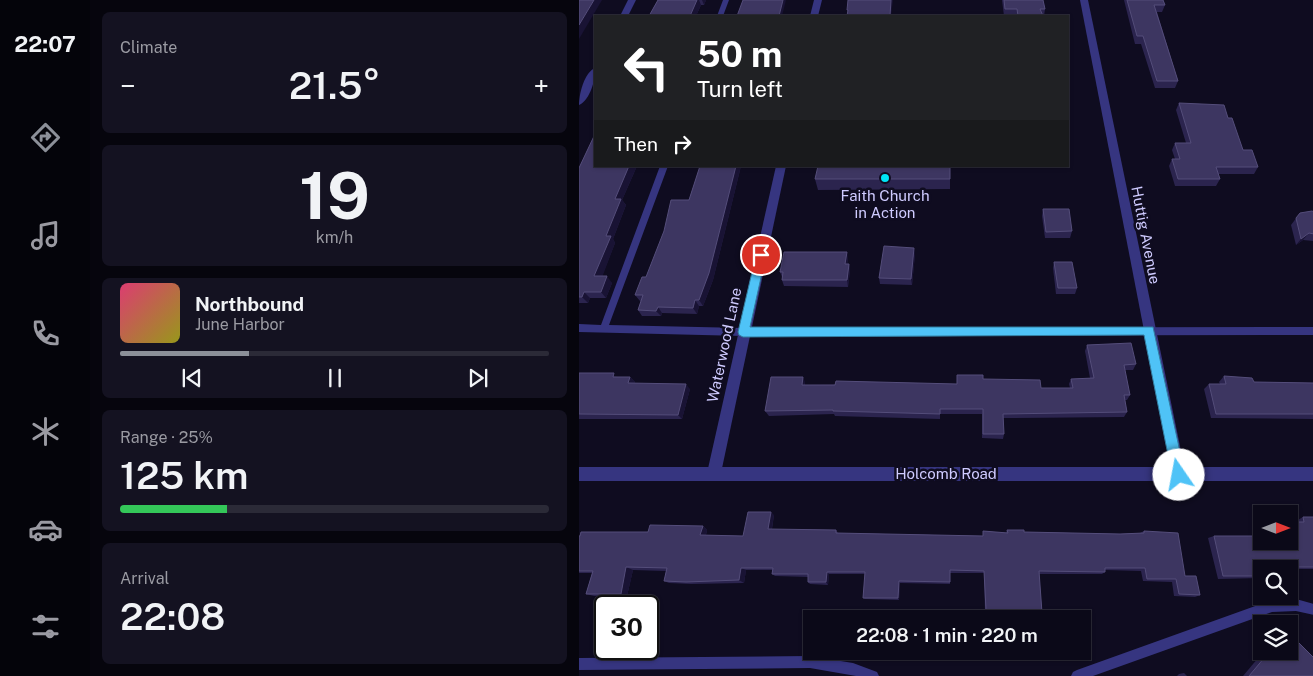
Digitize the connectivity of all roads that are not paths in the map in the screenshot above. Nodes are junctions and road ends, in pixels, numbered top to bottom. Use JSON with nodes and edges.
{"nodes":[{"id":1,"x":632,"y":0,"type":"edge"},
{"id":2,"x":726,"y":0,"type":"edge"},
{"id":3,"x":818,"y":0,"type":"edge"},
{"id":4,"x":1085,"y":0,"type":"edge"},
{"id":5,"x":624,"y":15,"type":"edge"},
{"id":6,"x":720,"y":15,"type":"edge"},
{"id":7,"x":815,"y":15,"type":"edge"},
{"id":8,"x":594,"y":73,"type":"edge"},
{"id":9,"x":579,"y":102,"type":"edge"},
{"id":10,"x":664,"y":167,"type":"edge"},
{"id":11,"x":781,"y":167,"type":"edge"},
{"id":12,"x":579,"y":328,"type":"edge"},
{"id":13,"x":604,"y":328,"type":"junction"},
{"id":14,"x":1149,"y":330,"type":"junction"},
{"id":15,"x":1313,"y":331,"type":"edge"},
{"id":16,"x":743,"y":332,"type":"junction"},
{"id":17,"x":714,"y":473,"type":"junction"},
{"id":18,"x":579,"y":474,"type":"edge"},
{"id":19,"x":1313,"y":474,"type":"edge"},
{"id":20,"x":1179,"y":475,"type":"junction"},
{"id":21,"x":1313,"y":610,"type":"edge"},
{"id":22,"x":579,"y":664,"type":"edge"},
{"id":23,"x":873,"y":676,"type":"edge"},
{"id":24,"x":1077,"y":676,"type":"edge"}],
"edges":[{"from":1,"to":5,"type":"street"},
{"from":2,"to":6,"type":"lane"},
{"from":3,"to":7,"type":"street"},
{"from":4,"to":14,"type":"street","name":"Huttig Avenue"},
{"from":8,"to":9,"type":"street"},
{"from":10,"to":13,"type":"lane"},
{"from":11,"to":16,"type":"street","name":"Waterwood Lane"},
{"from":12,"to":13,"type":"lane"},
{"from":13,"to":16,"type":"lane"},
{"from":14,"to":15,"type":"lane"},
{"from":14,"to":16,"type":"lane"},
{"from":14,"to":20,"type":"street","name":"Huttig Avenue"},
{"from":16,"to":17,"type":"street","name":"Waterwood Lane"},
{"from":17,"to":18,"type":"street","name":"Holcomb Road"},
{"from":17,"to":20,"type":"street","name":"Holcomb Road"},
{"from":19,"to":20,"type":"street","name":"Holcomb Road"},
{"from":21,"to":24,"type":"lane"},
{"from":22,"to":23,"type":"lane"}]}
